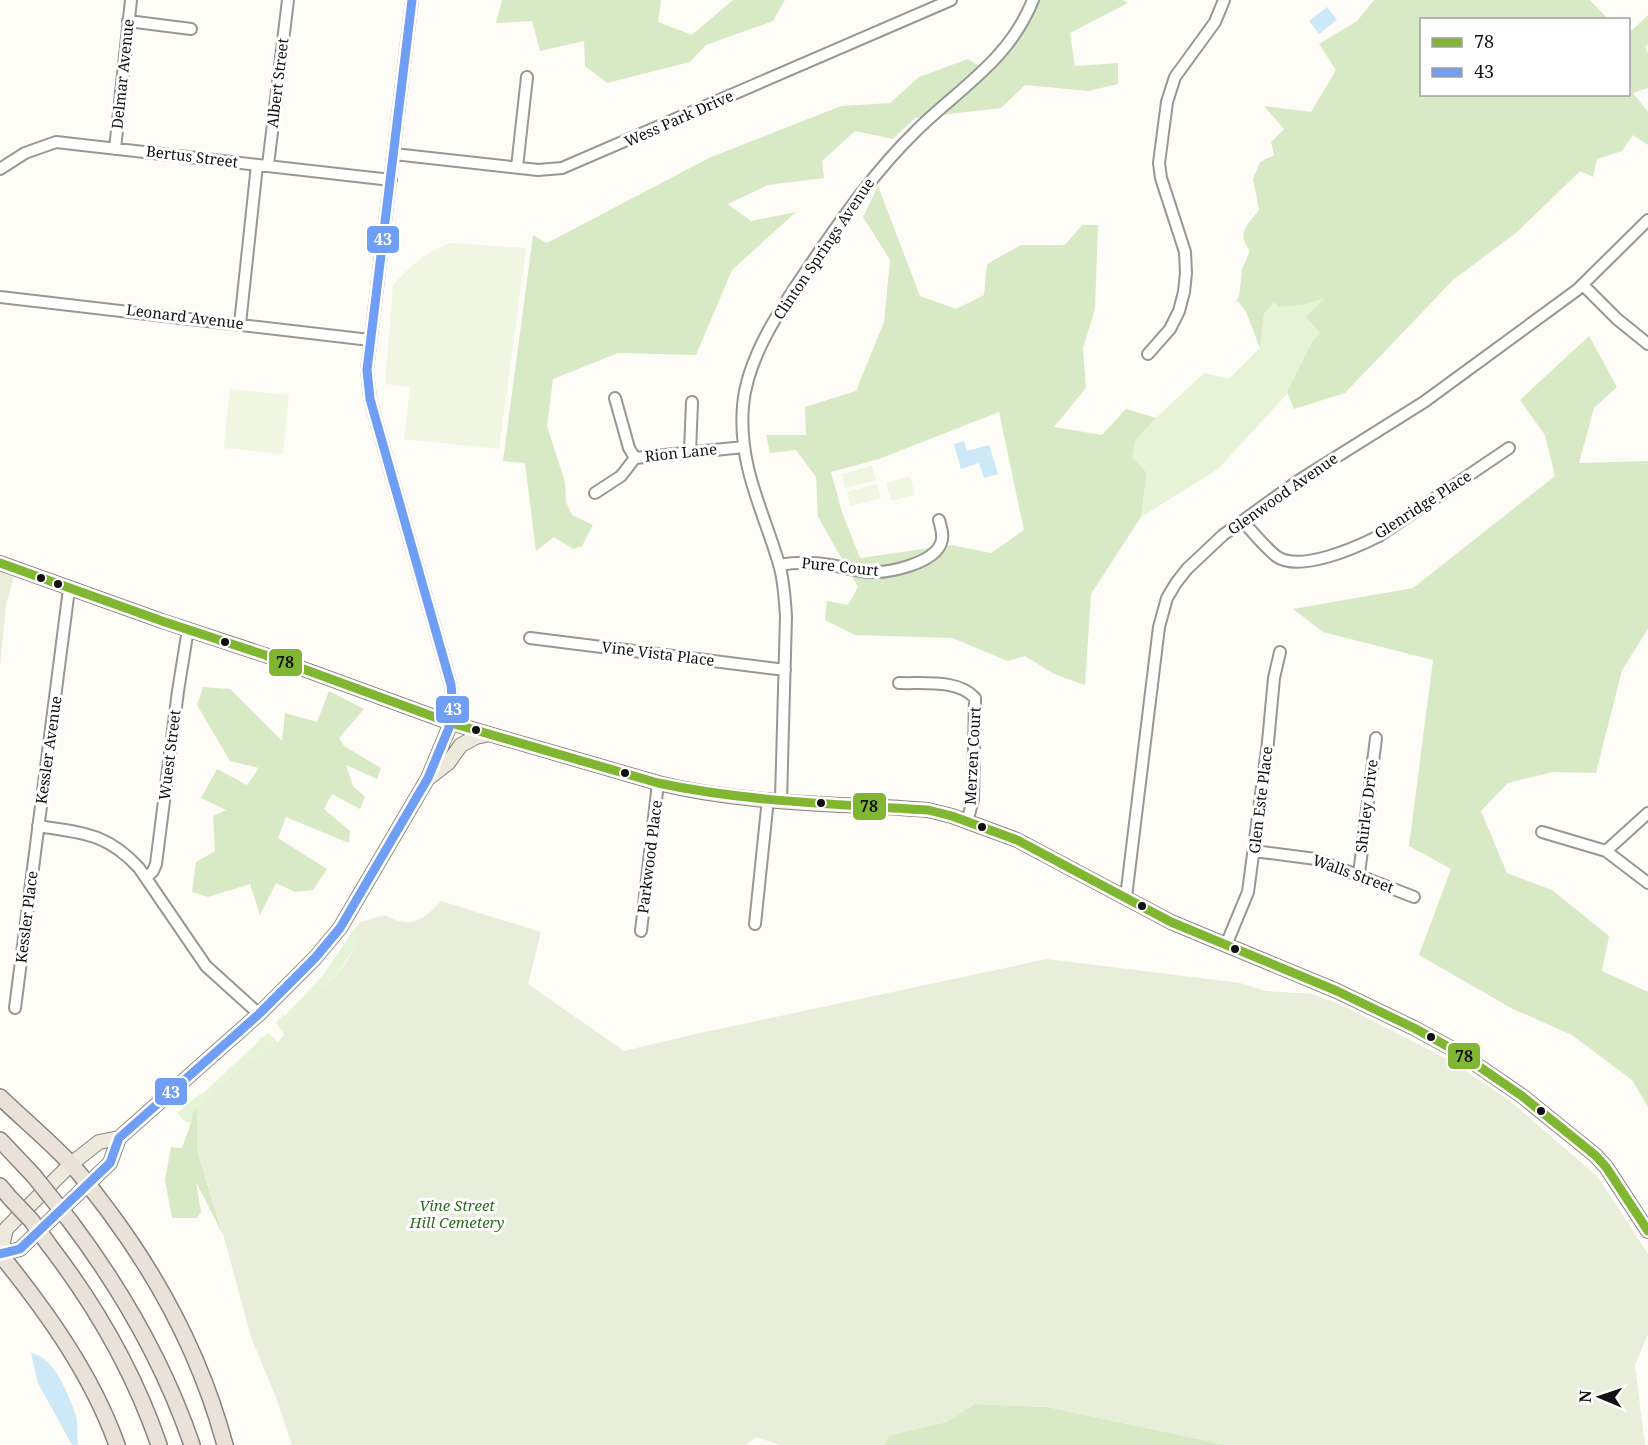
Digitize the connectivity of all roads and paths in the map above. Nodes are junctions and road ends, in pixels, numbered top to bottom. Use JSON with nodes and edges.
{"nodes":[{"id":1,"x":131,"y":0,"type":"edge"},
{"id":2,"x":288,"y":0,"type":"edge"},
{"id":3,"x":412,"y":0,"type":"edge"},
{"id":4,"x":951,"y":0,"type":"edge"},
{"id":5,"x":1033,"y":0,"type":"edge"},
{"id":6,"x":1224,"y":0,"type":"edge"},
{"id":7,"x":128,"y":21,"type":"junction"},
{"id":8,"x":191,"y":29,"type":"dead end"},
{"id":9,"x":527,"y":77,"type":"dead end"},
{"id":10,"x":115,"y":148,"type":"junction"},
{"id":11,"x":394,"y":154,"type":"junction"},
{"id":12,"x":263,"y":165,"type":"junction"},
{"id":13,"x":517,"y":167,"type":"junction"},
{"id":14,"x":0,"y":169,"type":"edge"},
{"id":15,"x":391,"y":180,"type":"junction"},
{"id":16,"x":1648,"y":220,"type":"edge"},
{"id":17,"x":1583,"y":285,"type":"junction"},
{"id":18,"x":0,"y":297,"type":"edge"},
{"id":19,"x":240,"y":324,"type":"junction"},
{"id":20,"x":370,"y":340,"type":"junction"},
{"id":21,"x":1648,"y":344,"type":"edge"},
{"id":22,"x":1148,"y":354,"type":"dead end"},
{"id":23,"x":615,"y":398,"type":"dead end"},
{"id":24,"x":692,"y":402,"type":"dead end"},
{"id":25,"x":744,"y":447,"type":"junction"},
{"id":26,"x":1509,"y":448,"type":"dead end"},
{"id":27,"x":690,"y":452,"type":"junction"},
{"id":28,"x":635,"y":458,"type":"junction"},
{"id":29,"x":595,"y":494,"type":"dead end"},
{"id":30,"x":939,"y":520,"type":"dead end"},
{"id":31,"x":1243,"y":521,"type":"junction"},
{"id":32,"x":0,"y":563,"type":"edge"},
{"id":33,"x":779,"y":565,"type":"junction"},
{"id":34,"x":69,"y":589,"type":"junction"},
{"id":35,"x":188,"y":629,"type":"junction"},
{"id":36,"x":530,"y":638,"type":"dead end"},
{"id":37,"x":1280,"y":652,"type":"dead end"},
{"id":38,"x":785,"y":670,"type":"junction"},
{"id":39,"x":900,"y":683,"type":"dead end"},
{"id":40,"x":451,"y":723,"type":"junction"},
{"id":41,"x":489,"y":734,"type":"junction"},
{"id":42,"x":1376,"y":738,"type":"dead end"},
{"id":43,"x":428,"y":778,"type":"junction"},
{"id":44,"x":658,"y":783,"type":"junction"},
{"id":45,"x":775,"y":800,"type":"junction"},
{"id":46,"x":1648,"y":813,"type":"edge"},
{"id":47,"x":967,"y":822,"type":"junction"},
{"id":48,"x":38,"y":826,"type":"junction"},
{"id":49,"x":1542,"y":832,"type":"dead end"},
{"id":50,"x":1254,"y":851,"type":"junction"},
{"id":51,"x":1606,"y":851,"type":"junction"},
{"id":52,"x":1359,"y":874,"type":"junction"},
{"id":53,"x":146,"y":878,"type":"junction"},
{"id":54,"x":1648,"y":883,"type":"edge"},
{"id":55,"x":1126,"y":897,"type":"junction"},
{"id":56,"x":1414,"y":897,"type":"dead end"},
{"id":57,"x":755,"y":924,"type":"dead end"},
{"id":58,"x":641,"y":931,"type":"dead end"},
{"id":59,"x":1226,"y":945,"type":"junction"},
{"id":60,"x":15,"y":1008,"type":"dead end"},
{"id":61,"x":259,"y":1014,"type":"junction"},
{"id":62,"x":0,"y":1097,"type":"edge"},
{"id":63,"x":120,"y":1138,"type":"junction"},
{"id":64,"x":0,"y":1140,"type":"edge"},
{"id":65,"x":71,"y":1164,"type":"junction"},
{"id":66,"x":87,"y":1184,"type":"junction"},
{"id":67,"x":0,"y":1186,"type":"edge"},
{"id":68,"x":1648,"y":1231,"type":"edge"},
{"id":69,"x":0,"y":1254,"type":"edge"},
{"id":70,"x":117,"y":1445,"type":"edge"},
{"id":71,"x":159,"y":1445,"type":"edge"},
{"id":72,"x":192,"y":1445,"type":"edge"},
{"id":73,"x":225,"y":1445,"type":"edge"}],
"edges":[{"from":1,"to":7,"type":"street","name":"Delmar Avenue"},
{"from":2,"to":12,"type":"street","name":"Albert Street"},
{"from":3,"to":11,"type":"street"},
{"from":4,"to":13,"type":"street","name":"Wess Park Drive"},
{"from":5,"to":25,"type":"street","name":"Clinton Springs Avenue"},
{"from":6,"to":22,"type":"street"},
{"from":7,"to":8,"type":"street"},
{"from":7,"to":10,"type":"street","name":"Delmar Avenue"},
{"from":9,"to":13,"type":"street"},
{"from":10,"to":12,"type":"street","name":"Bertus Street"},
{"from":10,"to":14,"type":"street","name":"Bertus Street"},
{"from":11,"to":13,"type":"street","name":"Wess Park Drive"},
{"from":11,"to":15,"type":"street"},
{"from":12,"to":15,"type":"street","name":"Bertus Street"},
{"from":12,"to":19,"type":"street","name":"Albert Street"},
{"from":15,"to":20,"type":"street"},
{"from":16,"to":17,"type":"street","name":"Glenwood Avenue"},
{"from":17,"to":21,"type":"street"},
{"from":17,"to":31,"type":"street","name":"Glenwood Avenue"},
{"from":18,"to":19,"type":"street","name":"Leonard Avenue"},
{"from":19,"to":20,"type":"street","name":"Leonard Avenue"},
{"from":20,"to":40,"type":"street"},
{"from":23,"to":28,"type":"street"},
{"from":24,"to":27,"type":"street"},
{"from":25,"to":27,"type":"street","name":"Rion Lane"},
{"from":25,"to":33,"type":"street","name":"Clinton Springs Avenue"},
{"from":26,"to":31,"type":"street","name":"Glenridge Place"},
{"from":27,"to":28,"type":"street","name":"Rion Lane"},
{"from":28,"to":29,"type":"street","name":"Rion Lane"},
{"from":30,"to":33,"type":"street","name":"Pure Court"},
{"from":31,"to":55,"type":"street","name":"Glenwood Avenue"},
{"from":32,"to":34,"type":"main road"},
{"from":33,"to":38,"type":"street","name":"Clinton Springs Avenue"},
{"from":34,"to":35,"type":"main road"},
{"from":34,"to":48,"type":"street","name":"Kessler Avenue"},
{"from":35,"to":40,"type":"main road"},
{"from":35,"to":53,"type":"street","name":"Wuest Street"},
{"from":36,"to":38,"type":"street","name":"Vine Vista Place"},
{"from":37,"to":50,"type":"street","name":"Glen Este Place"},
{"from":38,"to":45,"type":"street","name":"Clinton Springs Avenue"},
{"from":39,"to":47,"type":"street","name":"Merzen Court"},
{"from":40,"to":41,"type":"main road"},
{"from":40,"to":43,"type":"main road"},
{"from":41,"to":43,"type":"main road"},
{"from":41,"to":44,"type":"main road"},
{"from":42,"to":52,"type":"street","name":"Shirley Drive"},
{"from":43,"to":61,"type":"main road"},
{"from":44,"to":45,"type":"main road"},
{"from":44,"to":58,"type":"street","name":"Parkwood Place"},
{"from":45,"to":47,"type":"main road"},
{"from":45,"to":57,"type":"street","name":"Clinton Springs Avenue"},
{"from":46,"to":51,"type":"street"},
{"from":47,"to":55,"type":"main road"},
{"from":48,"to":53,"type":"street","name":"Kessler Avenue"},
{"from":48,"to":60,"type":"street","name":"Kessler Place"},
{"from":49,"to":51,"type":"street"},
{"from":50,"to":52,"type":"street","name":"Walls Street"},
{"from":50,"to":59,"type":"street","name":"Glen Este Place"},
{"from":51,"to":54,"type":"street"},
{"from":52,"to":56,"type":"street","name":"Walls Street"},
{"from":53,"to":61,"type":"street","name":"Kessler Avenue"},
{"from":55,"to":59,"type":"main road"},
{"from":59,"to":68,"type":"main road"},
{"from":61,"to":63,"type":"main road"},
{"from":62,"to":65,"type":"highway"},
{"from":63,"to":65,"type":"main road"},
{"from":63,"to":66,"type":"main road"},
{"from":64,"to":72,"type":"highway","bridge":true},
{"from":65,"to":66,"type":"highway"},
{"from":65,"to":69,"type":"main road"},
{"from":66,"to":69,"type":"main road"},
{"from":66,"to":73,"type":"highway"},
{"from":67,"to":71,"type":"highway","bridge":true},
{"from":69,"to":70,"type":"highway"}]}
